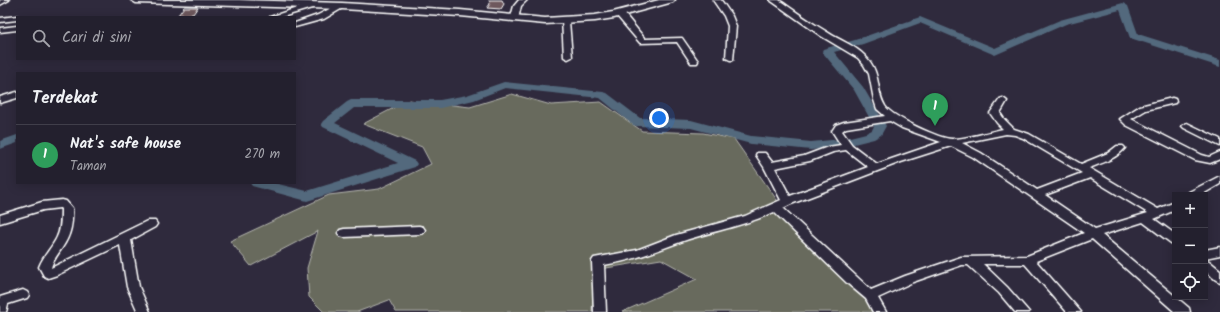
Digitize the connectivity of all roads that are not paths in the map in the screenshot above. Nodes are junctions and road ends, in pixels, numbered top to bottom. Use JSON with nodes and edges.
{"nodes":[{"id":1,"x":5,"y":0,"type":"edge"},
{"id":2,"x":136,"y":0,"type":"edge"},
{"id":3,"x":206,"y":0,"type":"edge"},
{"id":4,"x":523,"y":0,"type":"edge"},
{"id":5,"x":662,"y":0,"type":"edge"},
{"id":6,"x":670,"y":0,"type":"edge"},
{"id":7,"x":717,"y":0,"type":"edge"},
{"id":8,"x":774,"y":0,"type":"edge"},
{"id":9,"x":0,"y":3,"type":"edge"},
{"id":10,"x":339,"y":3,"type":"edge"},
{"id":11,"x":309,"y":6,"type":"junction"},
{"id":12,"x":480,"y":14,"type":"junction"},
{"id":13,"x":620,"y":14,"type":"junction"},
{"id":14,"x":277,"y":16,"type":"edge"},
{"id":15,"x":515,"y":17,"type":"junction"},
{"id":16,"x":16,"y":18,"type":"edge"},
{"id":17,"x":0,"y":20,"type":"edge"},
{"id":18,"x":565,"y":21,"type":"junction"},
{"id":19,"x":296,"y":25,"type":"edge"},
{"id":20,"x":16,"y":28,"type":"edge"},
{"id":21,"x":0,"y":30,"type":"edge"},
{"id":22,"x":568,"y":57,"type":"dead end"},
{"id":23,"x":730,"y":58,"type":"dead end"},
{"id":24,"x":694,"y":61,"type":"dead end"},
{"id":25,"x":16,"y":95,"type":"edge"},
{"id":26,"x":0,"y":100,"type":"edge"},
{"id":27,"x":1004,"y":101,"type":"dead end"},
{"id":28,"x":1172,"y":101,"type":"dead end"},
{"id":29,"x":887,"y":118,"type":"junction"},
{"id":30,"x":1187,"y":126,"type":"dead end"},
{"id":31,"x":1012,"y":132,"type":"junction"},
{"id":32,"x":952,"y":142,"type":"junction"},
{"id":33,"x":1220,"y":143,"type":"edge"},
{"id":34,"x":849,"y":146,"type":"junction"},
{"id":35,"x":1120,"y":148,"type":"dead end"},
{"id":36,"x":761,"y":155,"type":"dead end"},
{"id":37,"x":1220,"y":155,"type":"edge"},
{"id":38,"x":769,"y":166,"type":"junction"},
{"id":39,"x":876,"y":168,"type":"junction"},
{"id":40,"x":1081,"y":168,"type":"junction"},
{"id":41,"x":1091,"y":174,"type":"junction"},
{"id":42,"x":1220,"y":179,"type":"edge"},
{"id":43,"x":1199,"y":192,"type":"edge"},
{"id":44,"x":1036,"y":194,"type":"junction"},
{"id":45,"x":787,"y":201,"type":"junction"},
{"id":46,"x":1172,"y":207,"type":"edge"},
{"id":47,"x":776,"y":208,"type":"junction"},
{"id":48,"x":1157,"y":213,"type":"junction"},
{"id":49,"x":1145,"y":218,"type":"junction"},
{"id":50,"x":0,"y":219,"type":"edge"},
{"id":51,"x":151,"y":224,"type":"dead end"},
{"id":52,"x":419,"y":230,"type":"dead end"},
{"id":53,"x":344,"y":234,"type":"dead end"},
{"id":54,"x":1093,"y":234,"type":"junction"},
{"id":55,"x":125,"y":238,"type":"junction"},
{"id":56,"x":1172,"y":238,"type":"edge"},
{"id":57,"x":1220,"y":251,"type":"edge"},
{"id":58,"x":1208,"y":253,"type":"edge"},
{"id":59,"x":971,"y":260,"type":"junction"},
{"id":60,"x":1028,"y":260,"type":"junction"},
{"id":61,"x":1208,"y":267,"type":"edge"},
{"id":62,"x":1220,"y":277,"type":"edge"},
{"id":63,"x":23,"y":295,"type":"dead end"},
{"id":64,"x":870,"y":296,"type":"junction"},
{"id":65,"x":0,"y":312,"type":"edge"},
{"id":66,"x":144,"y":312,"type":"edge"},
{"id":67,"x":600,"y":312,"type":"edge"},
{"id":68,"x":880,"y":312,"type":"edge"},
{"id":69,"x":1023,"y":312,"type":"edge"},
{"id":70,"x":1075,"y":312,"type":"edge"},
{"id":71,"x":1184,"y":312,"type":"edge"}],
"edges":[{"from":1,"to":9,"type":"street"},
{"from":2,"to":11,"type":"highway"},
{"from":3,"to":10,"type":"highway"},
{"from":4,"to":15,"type":"street"},
{"from":5,"to":15,"type":"highway"},
{"from":6,"to":13,"type":"highway"},
{"from":7,"to":23,"type":"street"},
{"from":8,"to":29,"type":"street"},
{"from":10,"to":11,"type":"highway"},
{"from":10,"to":12,"type":"highway"},
{"from":10,"to":19,"type":"street"},
{"from":11,"to":14,"type":"street"},
{"from":12,"to":15,"type":"highway"},
{"from":12,"to":18,"type":"highway"},
{"from":13,"to":18,"type":"highway"},
{"from":13,"to":24,"type":"street"},
{"from":16,"to":17,"type":"street"},
{"from":18,"to":22,"type":"street"},
{"from":20,"to":21,"type":"street"},
{"from":25,"to":26,"type":"street"},
{"from":27,"to":31,"type":"street"},
{"from":28,"to":37,"type":"street"},
{"from":29,"to":32,"type":"street"},
{"from":29,"to":34,"type":"street"},
{"from":30,"to":33,"type":"street"},
{"from":31,"to":32,"type":"street"},
{"from":31,"to":40,"type":"street"},
{"from":32,"to":39,"type":"street"},
{"from":32,"to":44,"type":"street"},
{"from":34,"to":38,"type":"street"},
{"from":34,"to":39,"type":"street"},
{"from":35,"to":40,"type":"street"},
{"from":36,"to":38,"type":"street"},
{"from":38,"to":45,"type":"street"},
{"from":39,"to":45,"type":"street"},
{"from":40,"to":41,"type":"street"},
{"from":41,"to":44,"type":"street"},
{"from":41,"to":48,"type":"street"},
{"from":42,"to":43,"type":"street"},
{"from":44,"to":54,"type":"street"},
{"from":45,"to":47,"type":"street"},
{"from":46,"to":48,"type":"street"},
{"from":47,"to":64,"type":"street"},
{"from":47,"to":67,"type":"street"},
{"from":48,"to":49,"type":"street"},
{"from":49,"to":54,"type":"street"},
{"from":49,"to":56,"type":"street"},
{"from":50,"to":55,"type":"street"},
{"from":51,"to":55,"type":"street"},
{"from":52,"to":53,"type":"street"},
{"from":54,"to":60,"type":"street"},
{"from":54,"to":71,"type":"street"},
{"from":55,"to":66,"type":"street"},
{"from":57,"to":58,"type":"street"},
{"from":59,"to":60,"type":"street"},
{"from":59,"to":64,"type":"street"},
{"from":59,"to":69,"type":"street"},
{"from":60,"to":70,"type":"street"},
{"from":61,"to":62,"type":"street"},
{"from":63,"to":65,"type":"street"},
{"from":64,"to":68,"type":"street"}]}
